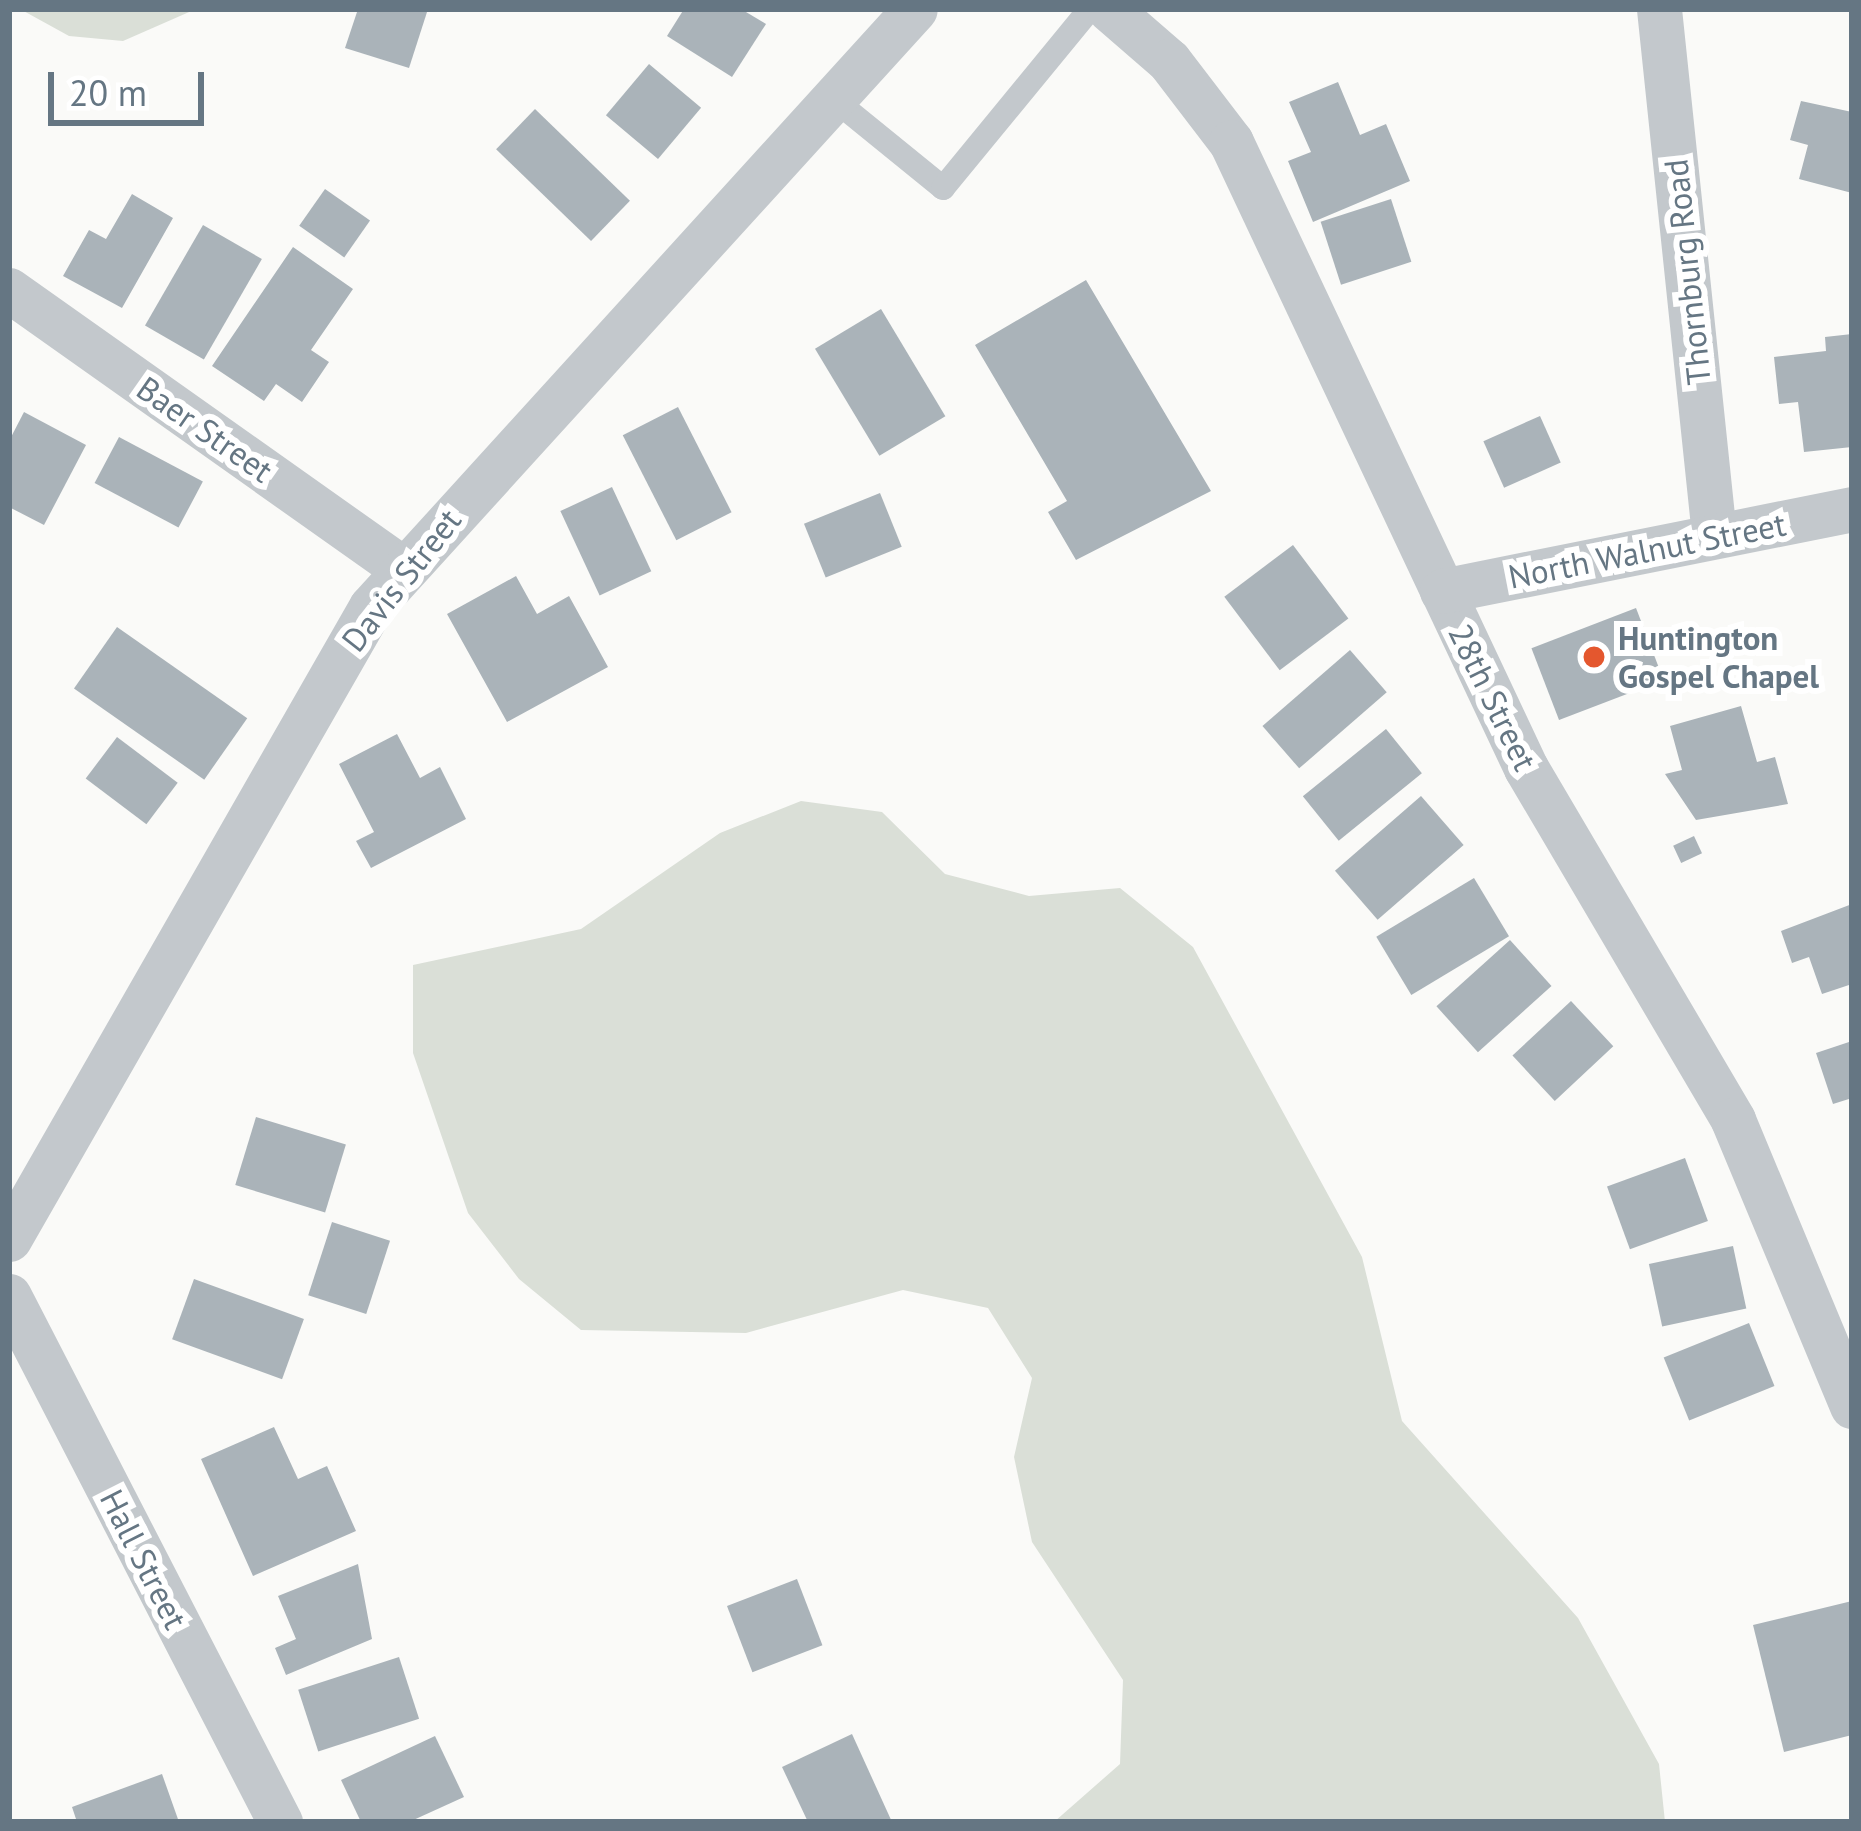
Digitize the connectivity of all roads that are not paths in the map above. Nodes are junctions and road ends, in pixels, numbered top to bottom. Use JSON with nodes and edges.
{"nodes":[{"id":1,"x":915,"y":9,"type":"edge"},
{"id":2,"x":1090,"y":9,"type":"edge"},
{"id":3,"x":1109,"y":9,"type":"edge"},
{"id":4,"x":1659,"y":9,"type":"edge"},
{"id":5,"x":836,"y":100,"type":"junction"},
{"id":6,"x":9,"y":290,"type":"edge"},
{"id":7,"x":1852,"y":509,"type":"edge"},
{"id":8,"x":1714,"y":536,"type":"junction"},
{"id":9,"x":401,"y":568,"type":"junction"},
{"id":10,"x":1442,"y":591,"type":"junction"},
{"id":11,"x":9,"y":1240,"type":"edge"},
{"id":12,"x":9,"y":1297,"type":"edge"},
{"id":13,"x":1844,"y":1360,"type":"edge"},
{"id":14,"x":1852,"y":1406,"type":"edge"},
{"id":15,"x":280,"y":1822,"type":"edge"}],
"edges":[{"from":1,"to":5,"type":"street","name":"Davis Street"},
{"from":2,"to":5,"type":"lane"},
{"from":3,"to":10,"type":"street","name":"28th Street"},
{"from":4,"to":8,"type":"street","name":"Thornburg Road"},
{"from":5,"to":9,"type":"street","name":"Davis Street"},
{"from":6,"to":9,"type":"street","name":"Baer Street"},
{"from":7,"to":8,"type":"street","name":"North Walnut Street"},
{"from":8,"to":10,"type":"street","name":"North Walnut Street"},
{"from":9,"to":11,"type":"street","name":"Davis Street"},
{"from":10,"to":13,"type":"street","name":"28th Street"},
{"from":12,"to":15,"type":"street","name":"Hall Street"},
{"from":13,"to":14,"type":"street","name":"28th Street"}]}
